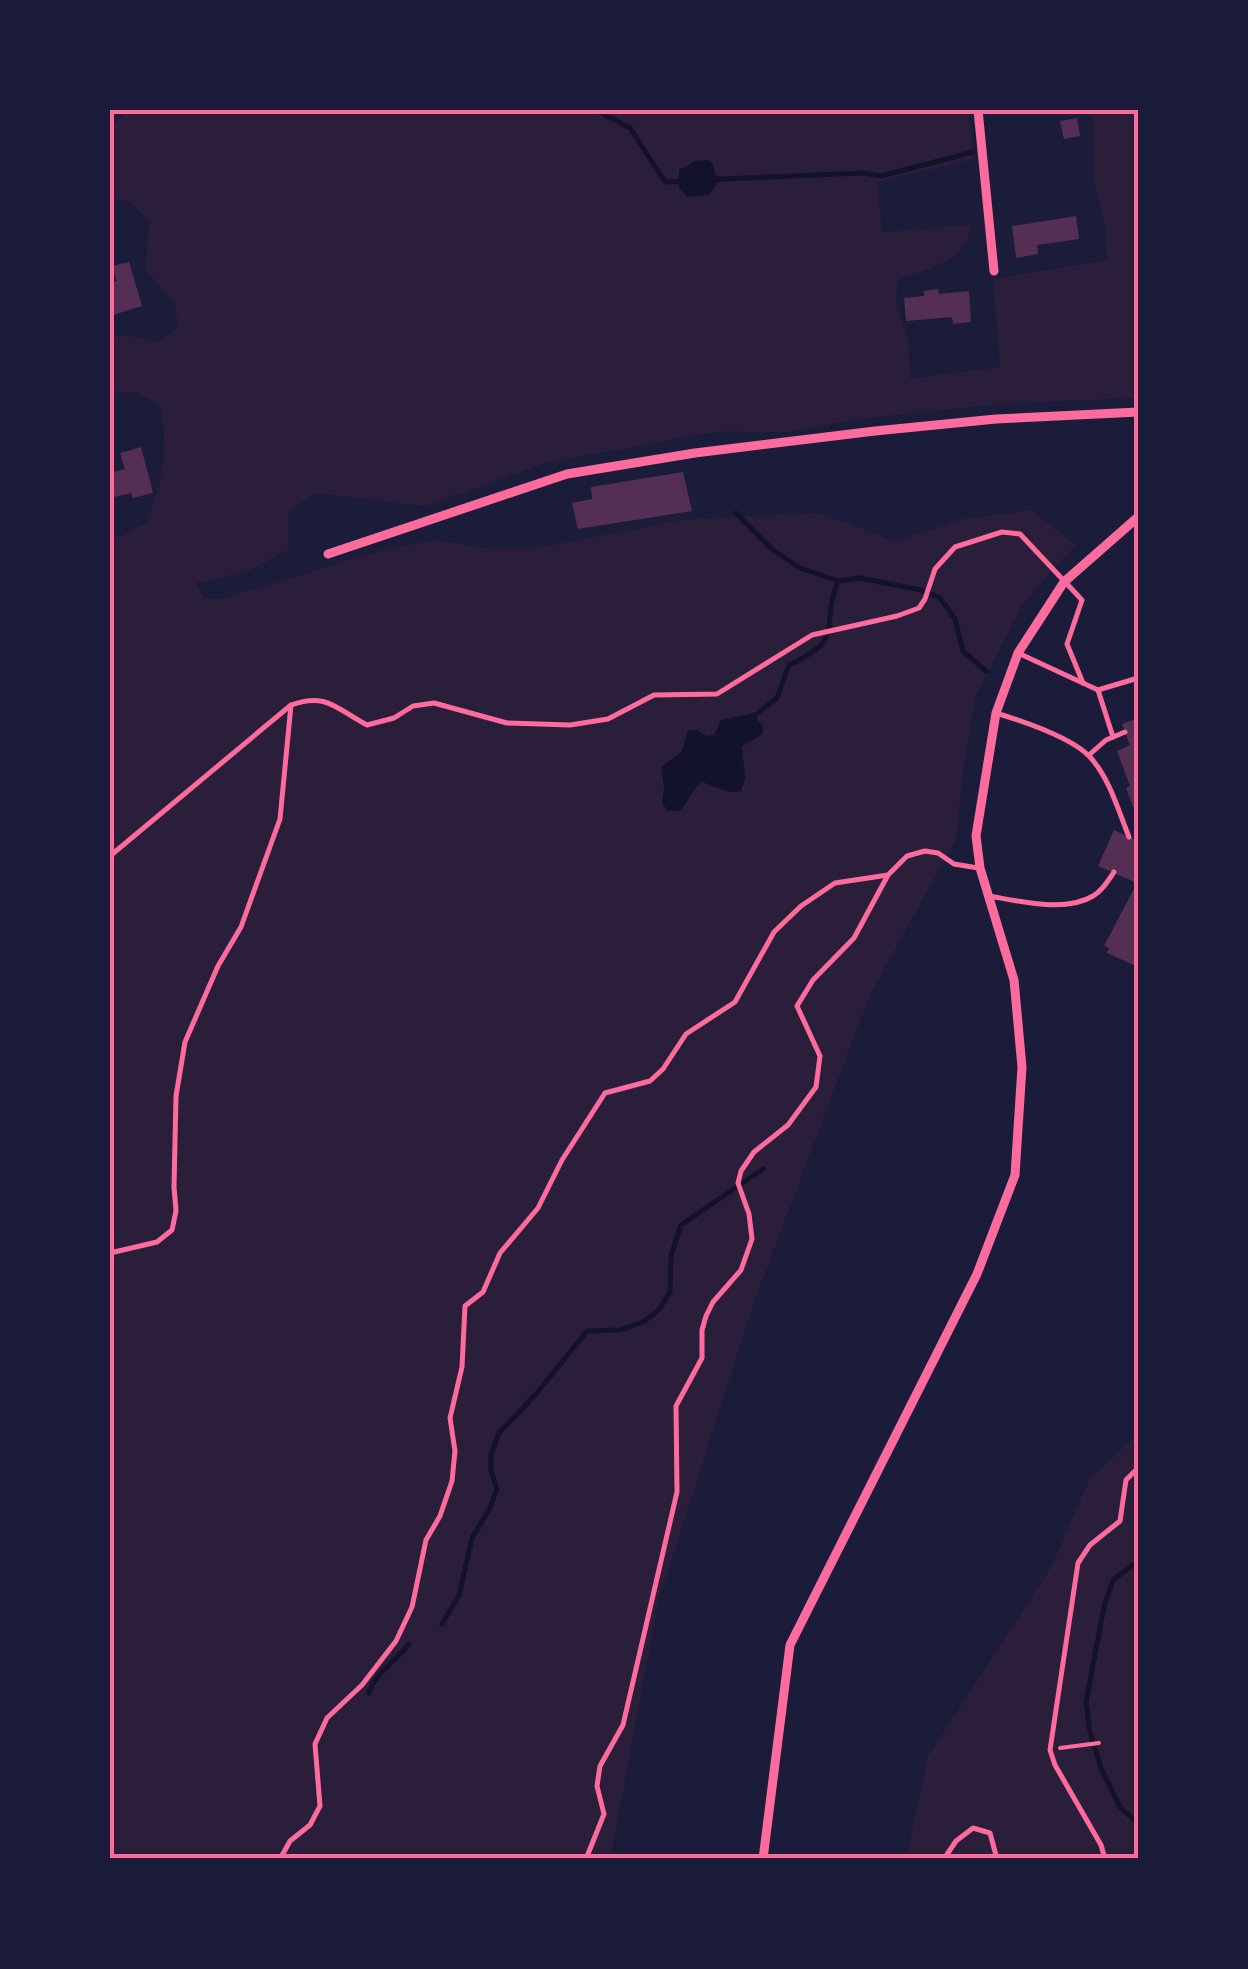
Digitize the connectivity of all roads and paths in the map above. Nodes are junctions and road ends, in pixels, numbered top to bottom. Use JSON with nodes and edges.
{"nodes":[{"id":1,"x":978,"y":110,"type":"edge"},
{"id":2,"x":994,"y":271,"type":"dead end"},
{"id":3,"x":1138,"y":412,"type":"edge"},
{"id":4,"x":1138,"y":517,"type":"edge"},
{"id":5,"x":328,"y":554,"type":"dead end"},
{"id":6,"x":1064,"y":582,"type":"junction"},
{"id":7,"x":1018,"y":653,"type":"junction"},
{"id":8,"x":1138,"y":678,"type":"edge"},
{"id":9,"x":1084,"y":683,"type":"junction"},
{"id":10,"x":1098,"y":690,"type":"junction"},
{"id":11,"x":291,"y":705,"type":"junction"},
{"id":12,"x":996,"y":713,"type":"junction"},
{"id":13,"x":1125,"y":732,"type":"dead end"},
{"id":14,"x":1113,"y":737,"type":"junction"},
{"id":15,"x":1089,"y":756,"type":"junction"},
{"id":16,"x":1129,"y":837,"type":"dead end"},
{"id":17,"x":110,"y":856,"type":"edge"},
{"id":18,"x":980,"y":868,"type":"junction"},
{"id":19,"x":1114,"y":872,"type":"dead end"},
{"id":20,"x":888,"y":874,"type":"junction"},
{"id":21,"x":988,"y":896,"type":"junction"},
{"id":22,"x":110,"y":1253,"type":"edge"},
{"id":23,"x":1135,"y":1469,"type":"edge"},
{"id":24,"x":1099,"y":1744,"type":"dead end"},
{"id":25,"x":1050,"y":1750,"type":"junction"},
{"id":26,"x":280,"y":1859,"type":"edge"},
{"id":27,"x":586,"y":1859,"type":"edge"},
{"id":28,"x":763,"y":1859,"type":"edge"},
{"id":29,"x":944,"y":1859,"type":"edge"},
{"id":30,"x":997,"y":1859,"type":"edge"},
{"id":31,"x":1105,"y":1859,"type":"edge"}],
"edges":[{"from":1,"to":2,"type":"street"},
{"from":3,"to":5,"type":"street"},
{"from":4,"to":6,"type":"street"},
{"from":6,"to":7,"type":"street"},
{"from":6,"to":9,"type":"lane"},
{"from":6,"to":11,"type":"lane"},
{"from":7,"to":9,"type":"lane"},
{"from":7,"to":12,"type":"street"},
{"from":8,"to":10,"type":"lane"},
{"from":9,"to":10,"type":"lane"},
{"from":10,"to":14,"type":"lane"},
{"from":11,"to":17,"type":"lane"},
{"from":11,"to":22,"type":"lane"},
{"from":12,"to":15,"type":"lane"},
{"from":12,"to":18,"type":"street"},
{"from":13,"to":14,"type":"lane"},
{"from":14,"to":15,"type":"lane"},
{"from":15,"to":16,"type":"lane"},
{"from":18,"to":20,"type":"lane"},
{"from":18,"to":21,"type":"street"},
{"from":19,"to":21,"type":"lane"},
{"from":20,"to":26,"type":"lane"},
{"from":20,"to":27,"type":"lane"},
{"from":21,"to":28,"type":"street"},
{"from":23,"to":25,"type":"lane"},
{"from":24,"to":25,"type":"path"},
{"from":25,"to":31,"type":"lane"},
{"from":29,"to":30,"type":"lane"}]}
